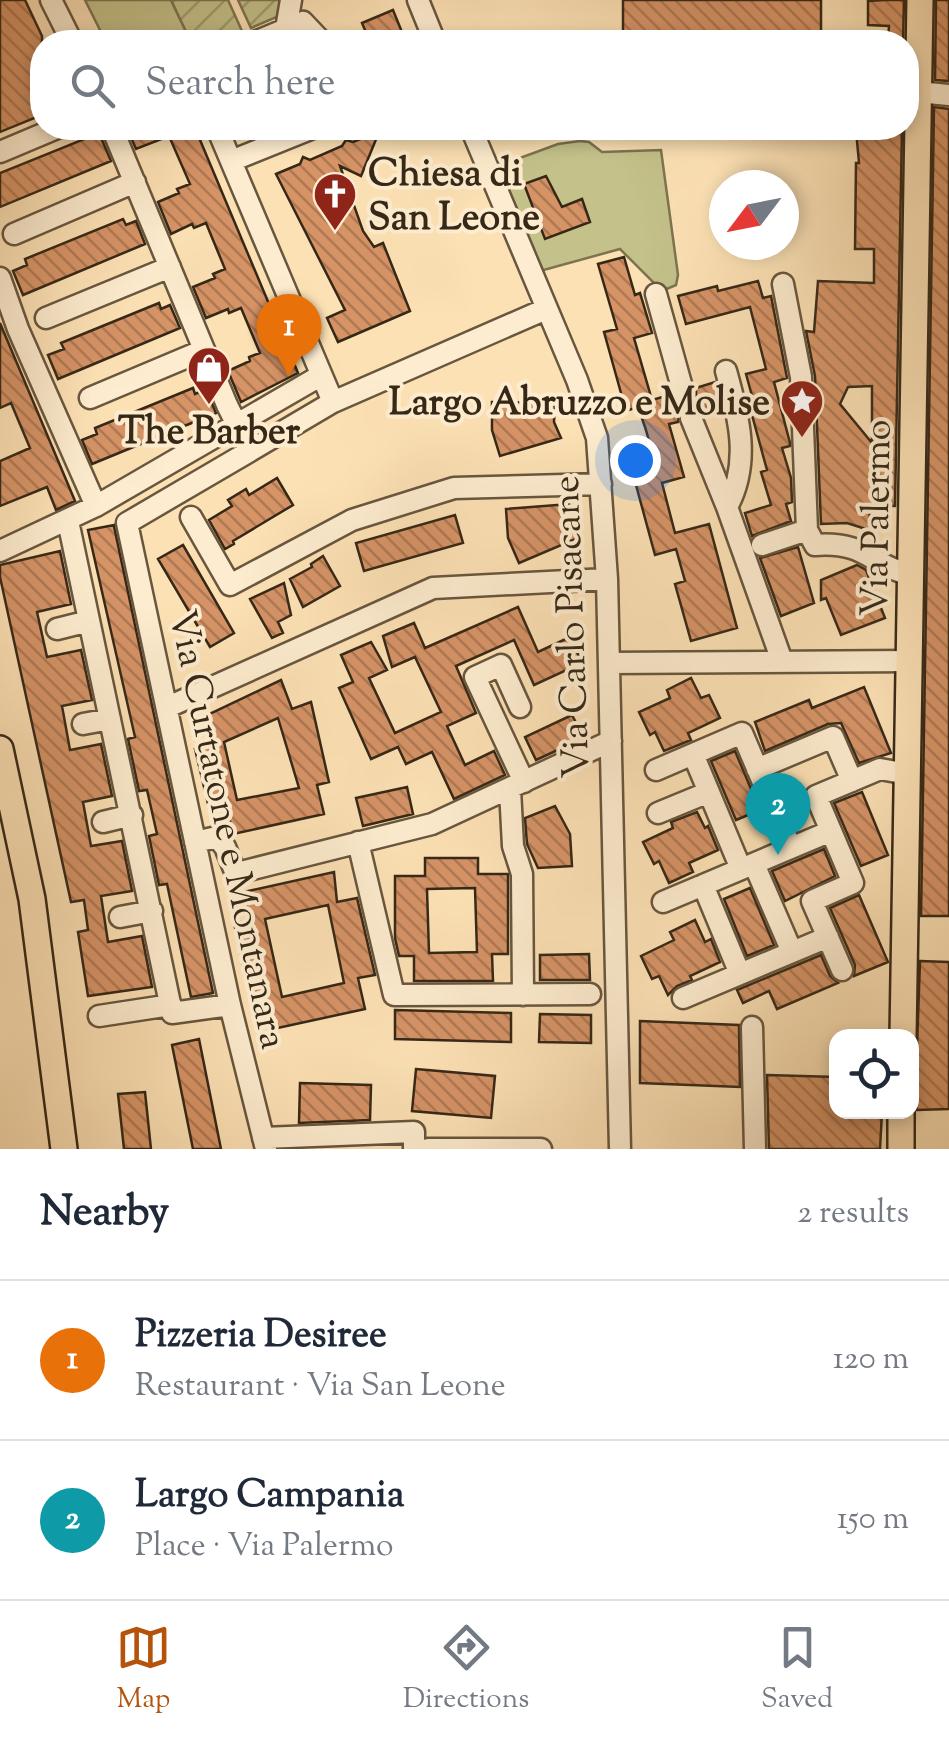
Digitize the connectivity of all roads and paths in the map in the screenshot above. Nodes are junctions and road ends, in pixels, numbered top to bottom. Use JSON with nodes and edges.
{"nodes":[{"id":1,"x":51,"y":0,"type":"edge"},
{"id":2,"x":291,"y":0,"type":"edge"},
{"id":3,"x":418,"y":0,"type":"edge"},
{"id":4,"x":920,"y":0,"type":"edge"},
{"id":5,"x":294,"y":25,"type":"junction"},
{"id":6,"x":66,"y":30,"type":"edge"},
{"id":7,"x":283,"y":30,"type":"edge"},
{"id":8,"x":302,"y":30,"type":"edge"},
{"id":9,"x":430,"y":30,"type":"edge"},
{"id":10,"x":919,"y":46,"type":"edge"},
{"id":11,"x":919,"y":92,"type":"edge"},
{"id":12,"x":949,"y":95,"type":"edge"},
{"id":13,"x":30,"y":140,"type":"edge"},
{"id":14,"x":117,"y":140,"type":"edge"},
{"id":15,"x":222,"y":140,"type":"edge"},
{"id":16,"x":274,"y":140,"type":"edge"},
{"id":17,"x":475,"y":140,"type":"edge"},
{"id":18,"x":917,"y":140,"type":"edge"},
{"id":19,"x":0,"y":152,"type":"edge"},
{"id":20,"x":231,"y":161,"type":"junction"},
{"id":21,"x":135,"y":182,"type":"junction"},
{"id":22,"x":14,"y":234,"type":"dead end"},
{"id":23,"x":170,"y":267,"type":"junction"},
{"id":24,"x":0,"y":278,"type":"edge"},
{"id":25,"x":784,"y":284,"type":"dead end"},
{"id":26,"x":656,"y":294,"type":"dead end"},
{"id":27,"x":546,"y":310,"type":"junction"},
{"id":28,"x":46,"y":318,"type":"dead end"},
{"id":29,"x":204,"y":350,"type":"junction"},
{"id":30,"x":726,"y":371,"type":"dead end"},
{"id":31,"x":320,"y":376,"type":"junction"},
{"id":32,"x":684,"y":391,"type":"dead end"},
{"id":33,"x":90,"y":398,"type":"dead end"},
{"id":34,"x":333,"y":402,"type":"junction"},
{"id":35,"x":691,"y":418,"type":"dead end"},
{"id":36,"x":236,"y":425,"type":"junction"},
{"id":37,"x":250,"y":451,"type":"junction"},
{"id":38,"x":601,"y":484,"type":"junction"},
{"id":39,"x":96,"y":506,"type":"junction"},
{"id":40,"x":728,"y":507,"type":"junction"},
{"id":41,"x":191,"y":517,"type":"dead end"},
{"id":42,"x":68,"y":521,"type":"junction"},
{"id":43,"x":807,"y":530,"type":"junction"},
{"id":44,"x":762,"y":544,"type":"dead end"},
{"id":45,"x":0,"y":550,"type":"edge"},
{"id":46,"x":912,"y":574,"type":"junction"},
{"id":47,"x":607,"y":579,"type":"junction"},
{"id":48,"x":89,"y":621,"type":"junction"},
{"id":49,"x":57,"y":629,"type":"dead end"},
{"id":50,"x":911,"y":661,"type":"junction"},
{"id":51,"x":782,"y":662,"type":"junction"},
{"id":52,"x":609,"y":663,"type":"junction"},
{"id":53,"x":168,"y":707,"type":"junction"},
{"id":54,"x":520,"y":707,"type":"dead end"},
{"id":55,"x":110,"y":718,"type":"junction"},
{"id":56,"x":83,"y":724,"type":"dead end"},
{"id":57,"x":611,"y":741,"type":"junction"},
{"id":58,"x":0,"y":749,"type":"edge"},
{"id":59,"x":693,"y":754,"type":"junction"},
{"id":60,"x":757,"y":769,"type":"junction"},
{"id":61,"x":656,"y":770,"type":"dead end"},
{"id":62,"x":908,"y":774,"type":"junction"},
{"id":63,"x":852,"y":781,"type":"junction"},
{"id":64,"x":517,"y":786,"type":"junction"},
{"id":65,"x":709,"y":792,"type":"junction"},
{"id":66,"x":658,"y":813,"type":"dead end"},
{"id":67,"x":132,"y":815,"type":"junction"},
{"id":68,"x":103,"y":822,"type":"dead end"},
{"id":69,"x":831,"y":831,"type":"junction"},
{"id":70,"x":195,"y":842,"type":"junction"},
{"id":71,"x":358,"y":842,"type":"junction"},
{"id":72,"x":791,"y":848,"type":"junction"},
{"id":73,"x":748,"y":867,"type":"junction"},
{"id":74,"x":703,"y":886,"type":"junction"},
{"id":75,"x":663,"y":902,"type":"dead end"},
{"id":76,"x":152,"y":911,"type":"junction"},
{"id":77,"x":120,"y":917,"type":"dead end"},
{"id":78,"x":828,"y":937,"type":"junction"},
{"id":79,"x":792,"y":952,"type":"junction"},
{"id":80,"x":842,"y":970,"type":"dead end"},
{"id":81,"x":740,"y":974,"type":"junction"},
{"id":82,"x":590,"y":994,"type":"dead end"},
{"id":83,"x":523,"y":995,"type":"junction"},
{"id":84,"x":683,"y":998,"type":"dead end"},
{"id":85,"x":230,"y":1005,"type":"junction"},
{"id":86,"x":172,"y":1009,"type":"junction"},
{"id":87,"x":99,"y":1016,"type":"dead end"},
{"id":88,"x":752,"y":1028,"type":"dead end"},
{"id":89,"x":903,"y":1029,"type":"edge"},
{"id":90,"x":902,"y":1119,"type":"edge"},
{"id":91,"x":265,"y":1143,"type":"edge"},
{"id":92,"x":64,"y":1149,"type":"edge"},
{"id":93,"x":414,"y":1149,"type":"edge"},
{"id":94,"x":428,"y":1149,"type":"edge"},
{"id":95,"x":541,"y":1149,"type":"edge"},
{"id":96,"x":620,"y":1149,"type":"edge"},
{"id":97,"x":755,"y":1149,"type":"edge"},
{"id":98,"x":901,"y":1149,"type":"edge"}],
"edges":[{"from":1,"to":6,"type":"street"},
{"from":2,"to":5,"type":"street"},
{"from":3,"to":9,"type":"street"},
{"from":4,"to":10,"type":"main road","name":"Via Palermo"},
{"from":5,"to":7,"type":"street"},
{"from":5,"to":8,"type":"street"},
{"from":11,"to":12,"type":"street"},
{"from":13,"to":19,"type":"street"},
{"from":14,"to":21,"type":"street"},
{"from":15,"to":20,"type":"street"},
{"from":16,"to":20,"type":"street"},
{"from":17,"to":27,"type":"street","name":"Via Carlo Pisacane"},
{"from":18,"to":46,"type":"main road","name":"Via Palermo"},
{"from":20,"to":31,"type":"street"},
{"from":21,"to":22,"type":"street"},
{"from":21,"to":23,"type":"street"},
{"from":23,"to":28,"type":"street"},
{"from":23,"to":29,"type":"street"},
{"from":24,"to":39,"type":"street"},
{"from":25,"to":43,"type":"street"},
{"from":26,"to":32,"type":"street"},
{"from":27,"to":34,"type":"street"},
{"from":27,"to":38,"type":"street","name":"Via Carlo Pisacane"},
{"from":29,"to":33,"type":"street"},
{"from":29,"to":36,"type":"street"},
{"from":30,"to":40,"type":"street"},
{"from":31,"to":34,"type":"street"},
{"from":31,"to":36,"type":"street"},
{"from":34,"to":37,"type":"street"},
{"from":35,"to":40,"type":"street"},
{"from":36,"to":37,"type":"street"},
{"from":36,"to":39,"type":"street"},
{"from":37,"to":53,"type":"street","name":"Via Curtatone e Montanara"},
{"from":38,"to":41,"type":"street"},
{"from":38,"to":47,"type":"street","name":"Via Carlo Pisacane"},
{"from":39,"to":42,"type":"street"},
{"from":40,"to":51,"type":"street"},
{"from":42,"to":45,"type":"street"},
{"from":42,"to":48,"type":"street"},
{"from":43,"to":44,"type":"street"},
{"from":43,"to":46,"type":"street"},
{"from":46,"to":50,"type":"main road","name":"Via Palermo"},
{"from":47,"to":52,"type":"street","name":"Via Carlo Pisacane"},
{"from":47,"to":53,"type":"street"},
{"from":48,"to":49,"type":"street"},
{"from":48,"to":55,"type":"street"},
{"from":50,"to":51,"type":"street"},
{"from":50,"to":62,"type":"main road","name":"Via Palermo"},
{"from":51,"to":52,"type":"street"},
{"from":52,"to":57,"type":"street","name":"Via Carlo Pisacane"},
{"from":53,"to":70,"type":"street","name":"Via Curtatone e Montanara"},
{"from":54,"to":64,"type":"street"},
{"from":55,"to":56,"type":"street"},
{"from":55,"to":67,"type":"street"},
{"from":57,"to":64,"type":"street"},
{"from":57,"to":96,"type":"street","name":"Via Carlo Pisacane"},
{"from":58,"to":92,"type":"main road"},
{"from":59,"to":60,"type":"street"},
{"from":59,"to":61,"type":"street"},
{"from":59,"to":65,"type":"street"},
{"from":60,"to":63,"type":"street"},
{"from":60,"to":72,"type":"street"},
{"from":62,"to":63,"type":"street"},
{"from":62,"to":89,"type":"main road","name":"Via Palermo"},
{"from":63,"to":69,"type":"street"},
{"from":64,"to":71,"type":"street"},
{"from":64,"to":83,"type":"street"},
{"from":65,"to":66,"type":"street"},
{"from":65,"to":73,"type":"street"},
{"from":67,"to":68,"type":"street"},
{"from":67,"to":76,"type":"street"},
{"from":69,"to":72,"type":"street"},
{"from":69,"to":78,"type":"street"},
{"from":70,"to":71,"type":"street"},
{"from":70,"to":85,"type":"street","name":"Via Curtatone e Montanara"},
{"from":71,"to":83,"type":"street"},
{"from":72,"to":73,"type":"street"},
{"from":73,"to":74,"type":"street"},
{"from":73,"to":79,"type":"street"},
{"from":74,"to":75,"type":"street"},
{"from":74,"to":81,"type":"street"},
{"from":76,"to":77,"type":"street"},
{"from":76,"to":86,"type":"street"},
{"from":78,"to":79,"type":"street"},
{"from":78,"to":80,"type":"street"},
{"from":79,"to":81,"type":"street"},
{"from":81,"to":84,"type":"street"},
{"from":82,"to":83,"type":"street"},
{"from":85,"to":86,"type":"street"},
{"from":85,"to":91,"type":"street","name":"Via Curtatone e Montanara"},
{"from":86,"to":87,"type":"street"},
{"from":88,"to":97,"type":"street"},
{"from":90,"to":98,"type":"main road"},
{"from":91,"to":93,"type":"street"},
{"from":94,"to":95,"type":"street"}]}
